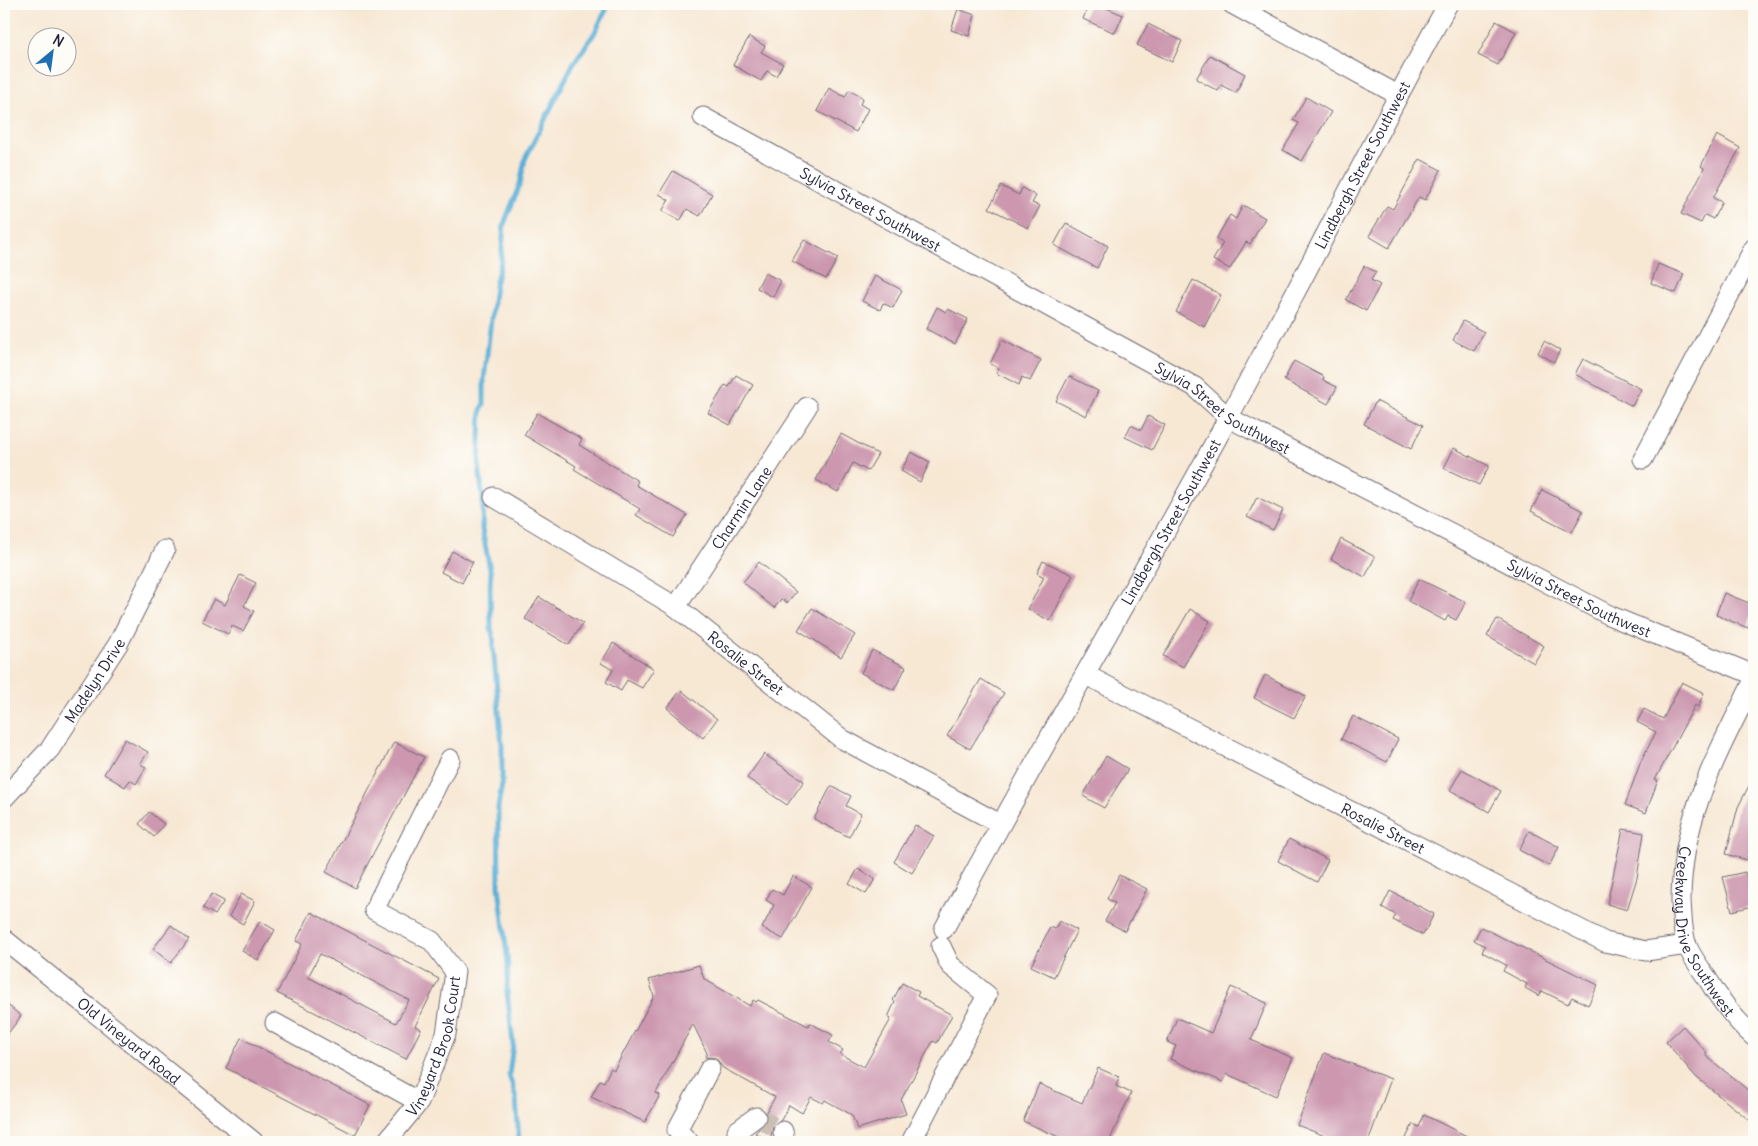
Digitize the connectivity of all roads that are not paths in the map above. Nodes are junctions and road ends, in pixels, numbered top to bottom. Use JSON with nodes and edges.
{"nodes":[{"id":1,"x":1232,"y":4,"type":"edge"},
{"id":2,"x":1448,"y":4,"type":"edge"},
{"id":3,"x":1398,"y":95,"type":"junction"},
{"id":4,"x":703,"y":118,"type":"dead end"},
{"id":5,"x":1754,"y":248,"type":"edge"},
{"id":6,"x":807,"y":407,"type":"dead end"},
{"id":7,"x":1229,"y":418,"type":"junction"},
{"id":8,"x":1643,"y":459,"type":"dead end"},
{"id":9,"x":494,"y":497,"type":"dead end"},
{"id":10,"x":165,"y":550,"type":"dead end"},
{"id":11,"x":676,"y":607,"type":"junction"},
{"id":12,"x":1754,"y":674,"type":"edge"},
{"id":13,"x":1086,"y":675,"type":"junction"},
{"id":14,"x":1754,"y":680,"type":"edge"},
{"id":15,"x":450,"y":759,"type":"dead end"},
{"id":16,"x":4,"y":798,"type":"edge"},
{"id":17,"x":1000,"y":824,"type":"junction"},
{"id":18,"x":4,"y":940,"type":"edge"},
{"id":19,"x":1687,"y":945,"type":"junction"},
{"id":20,"x":275,"y":1023,"type":"dead end"},
{"id":21,"x":1754,"y":1037,"type":"edge"},
{"id":22,"x":710,"y":1068,"type":"dead end"},
{"id":23,"x":419,"y":1102,"type":"junction"},
{"id":24,"x":756,"y":1117,"type":"dead end"},
{"id":25,"x":254,"y":1142,"type":"edge"},
{"id":26,"x":386,"y":1142,"type":"edge"},
{"id":27,"x":689,"y":1142,"type":"edge"},
{"id":28,"x":737,"y":1142,"type":"edge"},
{"id":29,"x":911,"y":1142,"type":"edge"}],
"edges":[{"from":1,"to":3,"type":"street"},
{"from":2,"to":3,"type":"street","name":"Lindbergh Street Southwest"},
{"from":3,"to":7,"type":"street","name":"Lindbergh Street Southwest"},
{"from":4,"to":7,"type":"street","name":"Sylvia Street Southwest"},
{"from":5,"to":8,"type":"street"},
{"from":6,"to":11,"type":"street","name":"Charmin Lane"},
{"from":7,"to":12,"type":"street","name":"Sylvia Street Southwest"},
{"from":7,"to":13,"type":"street","name":"Lindbergh Street Southwest"},
{"from":9,"to":11,"type":"street","name":"Rosalie Street"},
{"from":10,"to":16,"type":"street","name":"Madelyn Drive"},
{"from":11,"to":17,"type":"street","name":"Rosalie Street"},
{"from":13,"to":17,"type":"street","name":"Lindbergh Street Southwest"},
{"from":13,"to":19,"type":"street","name":"Rosalie Street"},
{"from":14,"to":19,"type":"street","name":"Creekway Drive Southwest"},
{"from":15,"to":23,"type":"street","name":"Vineyard Brook Court"},
{"from":17,"to":29,"type":"street","name":"Lindbergh Street Southwest"},
{"from":18,"to":25,"type":"street","name":"Old Vineyard Road"},
{"from":19,"to":21,"type":"street","name":"Creekway Drive Southwest"},
{"from":20,"to":23,"type":"street"},
{"from":22,"to":27,"type":"street"},
{"from":23,"to":26,"type":"street","name":"Vineyard Brook Court"},
{"from":24,"to":28,"type":"street"}]}
